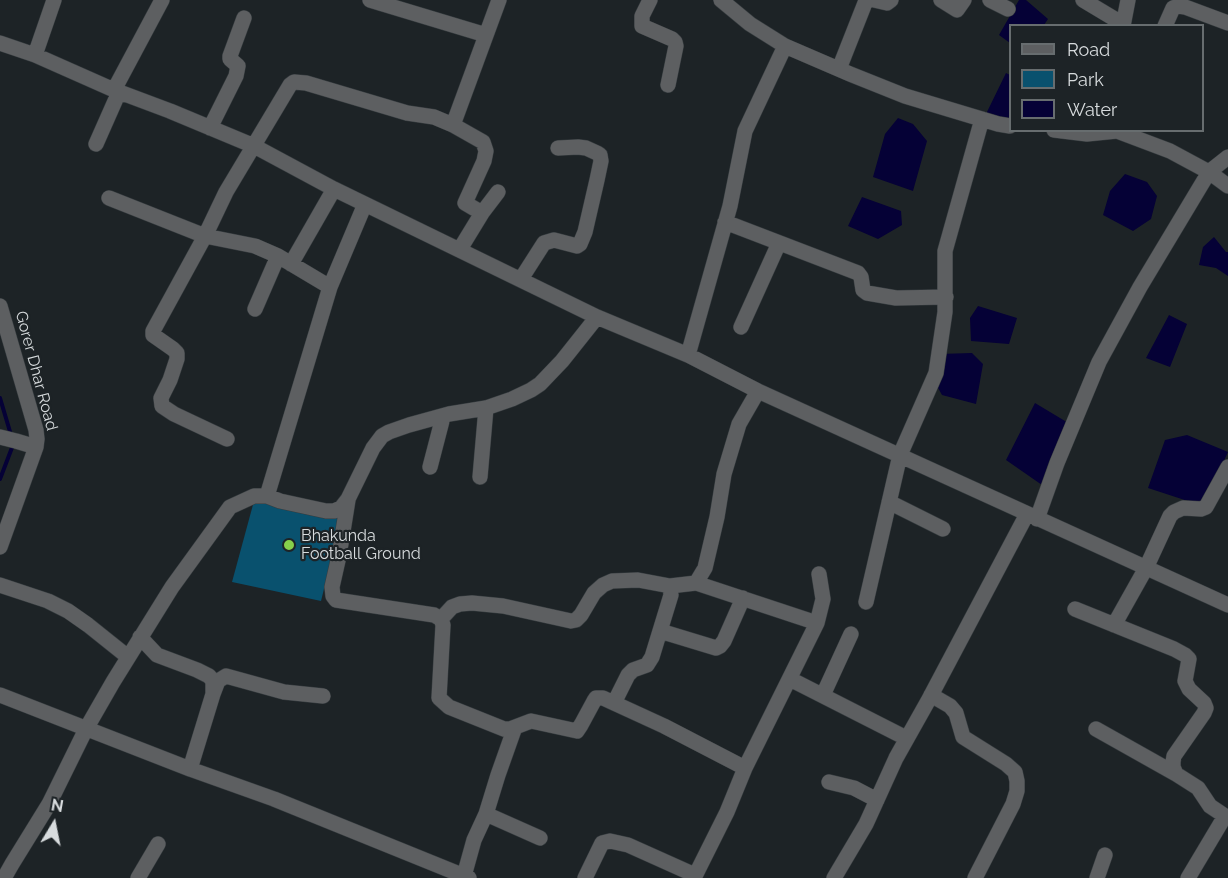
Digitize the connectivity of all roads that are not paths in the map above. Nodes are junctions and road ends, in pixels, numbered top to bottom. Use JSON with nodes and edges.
{"nodes":[{"id":1,"x":54,"y":0,"type":"edge"},
{"id":2,"x":162,"y":0,"type":"edge"},
{"id":3,"x":370,"y":0,"type":"edge"},
{"id":4,"x":499,"y":0,"type":"edge"},
{"id":5,"x":650,"y":0,"type":"edge"},
{"id":6,"x":721,"y":0,"type":"edge"},
{"id":7,"x":869,"y":0,"type":"edge"},
{"id":8,"x":874,"y":0,"type":"edge"},
{"id":9,"x":891,"y":0,"type":"edge"},
{"id":10,"x":941,"y":0,"type":"edge"},
{"id":11,"x":964,"y":0,"type":"edge"},
{"id":12,"x":990,"y":0,"type":"edge"},
{"id":13,"x":1083,"y":0,"type":"edge"},
{"id":14,"x":1128,"y":0,"type":"edge"},
{"id":15,"x":1008,"y":9,"type":"dead end"},
{"id":16,"x":244,"y":18,"type":"dead end"},
{"id":17,"x":1228,"y":23,"type":"edge"},
{"id":18,"x":1121,"y":24,"type":"edge"},
{"id":19,"x":1123,"y":24,"type":"edge"},
{"id":20,"x":1166,"y":24,"type":"edge"},
{"id":21,"x":486,"y":35,"type":"junction"},
{"id":22,"x":0,"y":43,"type":"edge"},
{"id":23,"x":786,"y":46,"type":"junction"},
{"id":24,"x":35,"y":55,"type":"junction"},
{"id":25,"x":839,"y":69,"type":"junction"},
{"id":26,"x":668,"y":84,"type":"dead end"},
{"id":27,"x":117,"y":91,"type":"junction"},
{"id":28,"x":982,"y":119,"type":"junction"},
{"id":29,"x":453,"y":125,"type":"junction"},
{"id":30,"x":1009,"y":126,"type":"edge"},
{"id":31,"x":210,"y":128,"type":"junction"},
{"id":32,"x":1070,"y":132,"type":"edge"},
{"id":33,"x":1101,"y":132,"type":"edge"},
{"id":34,"x":1120,"y":132,"type":"edge"},
{"id":35,"x":96,"y":144,"type":"dead end"},
{"id":36,"x":254,"y":146,"type":"junction"},
{"id":37,"x":558,"y":148,"type":"dead end"},
{"id":38,"x":1228,"y":157,"type":"edge"},
{"id":39,"x":1209,"y":172,"type":"junction"},
{"id":40,"x":1228,"y":186,"type":"edge"},
{"id":41,"x":334,"y":189,"type":"junction"},
{"id":42,"x":498,"y":192,"type":"dead end"},
{"id":43,"x":109,"y":198,"type":"dead end"},
{"id":44,"x":365,"y":204,"type":"junction"},
{"id":45,"x":482,"y":213,"type":"junction"},
{"id":46,"x":725,"y":222,"type":"junction"},
{"id":47,"x":205,"y":237,"type":"junction"},
{"id":48,"x":779,"y":243,"type":"junction"},
{"id":49,"x":460,"y":249,"type":"junction"},
{"id":50,"x":284,"y":260,"type":"junction"},
{"id":51,"x":521,"y":279,"type":"junction"},
{"id":52,"x":330,"y":287,"type":"junction"},
{"id":53,"x":946,"y":297,"type":"junction"},
{"id":54,"x":0,"y":306,"type":"edge"},
{"id":55,"x":255,"y":309,"type":"dead end"},
{"id":56,"x":597,"y":317,"type":"junction"},
{"id":57,"x":741,"y":327,"type":"dead end"},
{"id":58,"x":688,"y":355,"type":"junction"},
{"id":59,"x":758,"y":391,"type":"junction"},
{"id":60,"x":486,"y":408,"type":"junction"},
{"id":61,"x":443,"y":417,"type":"junction"},
{"id":62,"x":6,"y":439,"type":"edge"},
{"id":63,"x":227,"y":439,"type":"dead end"},
{"id":64,"x":36,"y":447,"type":"junction"},
{"id":65,"x":900,"y":455,"type":"junction"},
{"id":66,"x":430,"y":467,"type":"dead end"},
{"id":67,"x":1228,"y":467,"type":"edge"},
{"id":68,"x":480,"y":477,"type":"dead end"},
{"id":69,"x":267,"y":496,"type":"junction"},
{"id":70,"x":348,"y":499,"type":"junction"},
{"id":71,"x":889,"y":502,"type":"junction"},
{"id":72,"x":1032,"y":516,"type":"junction"},
{"id":73,"x":943,"y":529,"type":"dead end"},
{"id":74,"x":0,"y":547,"type":"edge"},
{"id":75,"x":1146,"y":568,"type":"junction"},
{"id":76,"x":819,"y":574,"type":"dead end"},
{"id":77,"x":696,"y":583,"type":"junction"},
{"id":78,"x":0,"y":585,"type":"edge"},
{"id":79,"x":670,"y":586,"type":"junction"},
{"id":80,"x":743,"y":598,"type":"junction"},
{"id":81,"x":866,"y":602,"type":"dead end"},
{"id":82,"x":1228,"y":605,"type":"edge"},
{"id":83,"x":1075,"y":609,"type":"dead end"},
{"id":84,"x":441,"y":619,"type":"junction"},
{"id":85,"x":817,"y":623,"type":"junction"},
{"id":86,"x":1114,"y":625,"type":"junction"},
{"id":87,"x":660,"y":631,"type":"junction"},
{"id":88,"x":851,"y":634,"type":"dead end"},
{"id":89,"x":140,"y":637,"type":"junction"},
{"id":90,"x":128,"y":657,"type":"junction"},
{"id":91,"x":790,"y":679,"type":"junction"},
{"id":92,"x":213,"y":694,"type":"junction"},
{"id":93,"x":0,"y":695,"type":"edge"},
{"id":94,"x":823,"y":695,"type":"junction"},
{"id":95,"x":931,"y":695,"type":"junction"},
{"id":96,"x":323,"y":696,"type":"dead end"},
{"id":97,"x":614,"y":702,"type":"junction"},
{"id":98,"x":515,"y":727,"type":"junction"},
{"id":99,"x":86,"y":729,"type":"junction"},
{"id":100,"x":1096,"y":729,"type":"dead end"},
{"id":101,"x":906,"y":738,"type":"junction"},
{"id":102,"x":745,"y":768,"type":"junction"},
{"id":103,"x":190,"y":769,"type":"junction"},
{"id":104,"x":1176,"y":774,"type":"junction"},
{"id":105,"x":829,"y":782,"type":"dead end"},
{"id":106,"x":877,"y":800,"type":"junction"},
{"id":107,"x":486,"y":814,"type":"junction"},
{"id":108,"x":1226,"y":817,"type":"edge"},
{"id":109,"x":540,"y":838,"type":"dead end"},
{"id":110,"x":158,"y":844,"type":"dead end"},
{"id":111,"x":1105,"y":855,"type":"dead end"},
{"id":112,"x":466,"y":877,"type":"edge"},
{"id":113,"x":695,"y":877,"type":"edge"},
{"id":114,"x":4,"y":878,"type":"edge"},
{"id":115,"x":138,"y":878,"type":"edge"},
{"id":116,"x":585,"y":878,"type":"edge"},
{"id":117,"x":834,"y":878,"type":"edge"},
{"id":118,"x":975,"y":878,"type":"edge"},
{"id":119,"x":1097,"y":878,"type":"edge"},
{"id":120,"x":1188,"y":878,"type":"edge"}],
"edges":[{"from":1,"to":24,"type":"street"},
{"from":2,"to":27,"type":"street"},
{"from":3,"to":21,"type":"street"},
{"from":4,"to":21,"type":"street"},
{"from":5,"to":26,"type":"street"},
{"from":6,"to":23,"type":"street"},
{"from":7,"to":25,"type":"street"},
{"from":8,"to":9,"type":"street"},
{"from":10,"to":11,"type":"street"},
{"from":12,"to":15,"type":"street"},
{"from":13,"to":18,"type":"street"},
{"from":14,"to":19,"type":"street"},
{"from":16,"to":31,"type":"street"},
{"from":17,"to":20,"type":"street"},
{"from":21,"to":29,"type":"street"},
{"from":22,"to":24,"type":"street"},
{"from":23,"to":25,"type":"street"},
{"from":23,"to":46,"type":"street"},
{"from":24,"to":27,"type":"street"},
{"from":25,"to":28,"type":"street"},
{"from":27,"to":31,"type":"street"},
{"from":27,"to":35,"type":"street"},
{"from":28,"to":30,"type":"street"},
{"from":28,"to":53,"type":"street"},
{"from":29,"to":36,"type":"street"},
{"from":29,"to":45,"type":"street"},
{"from":31,"to":36,"type":"street"},
{"from":32,"to":33,"type":"street"},
{"from":34,"to":39,"type":"street"},
{"from":36,"to":41,"type":"street"},
{"from":36,"to":47,"type":"street"},
{"from":37,"to":51,"type":"street"},
{"from":38,"to":39,"type":"street"},
{"from":39,"to":40,"type":"street"},
{"from":39,"to":72,"type":"street"},
{"from":41,"to":44,"type":"street"},
{"from":41,"to":50,"type":"street"},
{"from":42,"to":45,"type":"street"},
{"from":43,"to":47,"type":"street"},
{"from":44,"to":49,"type":"street"},
{"from":44,"to":52,"type":"street"},
{"from":45,"to":49,"type":"street"},
{"from":46,"to":48,"type":"street"},
{"from":46,"to":58,"type":"street"},
{"from":47,"to":50,"type":"street"},
{"from":47,"to":63,"type":"street"},
{"from":48,"to":53,"type":"street"},
{"from":48,"to":57,"type":"street"},
{"from":49,"to":51,"type":"street"},
{"from":50,"to":52,"type":"street"},
{"from":50,"to":55,"type":"street"},
{"from":51,"to":56,"type":"street"},
{"from":52,"to":69,"type":"street"},
{"from":53,"to":65,"type":"street"},
{"from":54,"to":64,"type":"street","name":"Gorer Dhar Road"},
{"from":56,"to":58,"type":"street"},
{"from":56,"to":60,"type":"street"},
{"from":58,"to":59,"type":"street"},
{"from":59,"to":65,"type":"street"},
{"from":59,"to":77,"type":"street"},
{"from":60,"to":61,"type":"street"},
{"from":60,"to":68,"type":"street"},
{"from":61,"to":66,"type":"street"},
{"from":61,"to":70,"type":"street"},
{"from":62,"to":64,"type":"street"},
{"from":64,"to":74,"type":"street","name":"Gorer Dhar Road"},
{"from":65,"to":71,"type":"street"},
{"from":65,"to":72,"type":"street"},
{"from":67,"to":75,"type":"street"},
{"from":69,"to":70,"type":"street"},
{"from":69,"to":89,"type":"street"},
{"from":70,"to":84,"type":"street"},
{"from":71,"to":73,"type":"street"},
{"from":71,"to":81,"type":"street"},
{"from":72,"to":75,"type":"street"},
{"from":72,"to":95,"type":"street"},
{"from":75,"to":82,"type":"street"},
{"from":75,"to":86,"type":"street"},
{"from":76,"to":85,"type":"street"},
{"from":77,"to":79,"type":"street"},
{"from":77,"to":80,"type":"street"},
{"from":78,"to":90,"type":"street"},
{"from":79,"to":84,"type":"street"},
{"from":79,"to":87,"type":"street"},
{"from":80,"to":85,"type":"street"},
{"from":80,"to":87,"type":"street"},
{"from":83,"to":86,"type":"street"},
{"from":84,"to":98,"type":"street"},
{"from":85,"to":91,"type":"street"},
{"from":86,"to":104,"type":"street"},
{"from":87,"to":97,"type":"street"},
{"from":88,"to":94,"type":"street"},
{"from":89,"to":90,"type":"street"},
{"from":89,"to":92,"type":"street"},
{"from":90,"to":99,"type":"street"},
{"from":91,"to":94,"type":"street"},
{"from":91,"to":102,"type":"street"},
{"from":92,"to":96,"type":"street"},
{"from":92,"to":103,"type":"street"},
{"from":93,"to":99,"type":"street"},
{"from":94,"to":101,"type":"street"},
{"from":95,"to":101,"type":"street"},
{"from":95,"to":118,"type":"street"},
{"from":97,"to":98,"type":"street"},
{"from":97,"to":102,"type":"street"},
{"from":98,"to":107,"type":"street"},
{"from":99,"to":103,"type":"street"},
{"from":99,"to":114,"type":"street"},
{"from":100,"to":104,"type":"street"},
{"from":101,"to":106,"type":"street"},
{"from":102,"to":113,"type":"street"},
{"from":103,"to":112,"type":"street"},
{"from":104,"to":108,"type":"street"},
{"from":105,"to":106,"type":"street"},
{"from":106,"to":117,"type":"street"},
{"from":107,"to":109,"type":"street"},
{"from":107,"to":112,"type":"street"},
{"from":108,"to":120,"type":"street"},
{"from":110,"to":115,"type":"street"},
{"from":111,"to":119,"type":"street"},
{"from":113,"to":116,"type":"street"}]}
